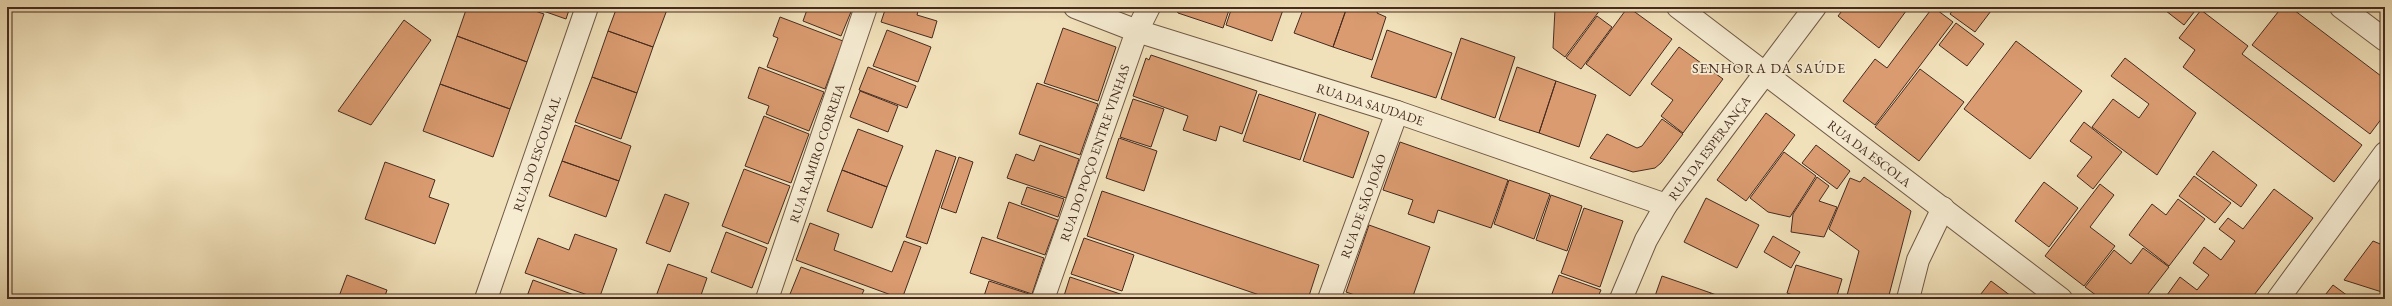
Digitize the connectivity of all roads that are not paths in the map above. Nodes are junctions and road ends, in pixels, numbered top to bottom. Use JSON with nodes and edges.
{"nodes":[{"id":1,"x":587,"y":7,"type":"edge"},
{"id":2,"x":866,"y":7,"type":"edge"},
{"id":3,"x":1075,"y":7,"type":"edge"},
{"id":4,"x":1149,"y":7,"type":"edge"},
{"id":5,"x":1678,"y":7,"type":"edge"},
{"id":6,"x":1815,"y":7,"type":"edge"},
{"id":7,"x":2341,"y":7,"type":"edge"},
{"id":8,"x":1138,"y":31,"type":"junction"},
{"id":9,"x":2385,"y":40,"type":"edge"},
{"id":10,"x":1765,"y":73,"type":"junction"},
{"id":11,"x":1397,"y":112,"type":"junction"},
{"id":12,"x":2385,"y":153,"type":"edge"},
{"id":13,"x":1666,"y":205,"type":"junction"},
{"id":14,"x":1943,"y":208,"type":"junction"},
{"id":15,"x":486,"y":299,"type":"edge"},
{"id":16,"x":766,"y":299,"type":"edge"},
{"id":17,"x":1043,"y":299,"type":"edge"},
{"id":18,"x":1329,"y":299,"type":"edge"},
{"id":19,"x":1621,"y":299,"type":"edge"},
{"id":20,"x":1908,"y":299,"type":"edge"},
{"id":21,"x":2061,"y":299,"type":"edge"},
{"id":22,"x":2278,"y":299,"type":"edge"}],
"edges":[{"from":1,"to":15,"type":"street","name":"RUA DO ESCOURAL"},
{"from":2,"to":16,"type":"street","name":"RUA RAMIRO CORREIA"},
{"from":3,"to":8,"type":"street","name":"RUA DA SAUDADE"},
{"from":4,"to":8,"type":"street","name":"RUA DO POÇO ENTRE VINHAS"},
{"from":5,"to":10,"type":"street","name":"RUA DA ESCOLA"},
{"from":6,"to":10,"type":"street","name":"RUA DA ESPERANÇA"},
{"from":7,"to":9,"type":"street"},
{"from":8,"to":11,"type":"street","name":"RUA DA SAUDADE"},
{"from":8,"to":17,"type":"street","name":"RUA DO POÇO ENTRE VINHAS"},
{"from":10,"to":13,"type":"street","name":"RUA DA ESPERANÇA"},
{"from":10,"to":14,"type":"street","name":"RUA DA ESCOLA"},
{"from":11,"to":13,"type":"street","name":"RUA DA SAUDADE"},
{"from":11,"to":18,"type":"street","name":"RUA DE SÃO JOÃO"},
{"from":12,"to":22,"type":"street"},
{"from":13,"to":19,"type":"street","name":"RUA DA ESPERANÇA"},
{"from":14,"to":20,"type":"street"},
{"from":14,"to":21,"type":"street","name":"RUA DA ESCOLA"}]}
